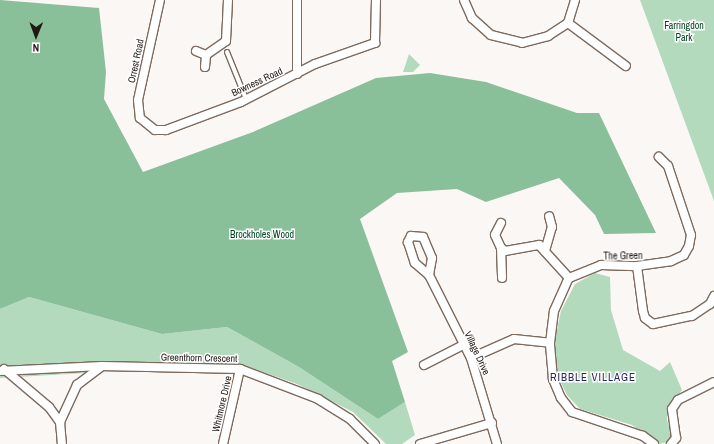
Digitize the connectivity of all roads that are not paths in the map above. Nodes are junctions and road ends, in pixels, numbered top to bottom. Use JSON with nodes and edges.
{"nodes":[{"id":1,"x":160,"y":0,"type":"edge"},
{"id":2,"x":228,"y":0,"type":"edge"},
{"id":3,"x":297,"y":0,"type":"edge"},
{"id":4,"x":376,"y":0,"type":"edge"},
{"id":5,"x":464,"y":0,"type":"edge"},
{"id":6,"x":576,"y":0,"type":"edge"},
{"id":7,"x":568,"y":23,"type":"junction"},
{"id":8,"x":196,"y":51,"type":"dead end"},
{"id":9,"x":227,"y":52,"type":"dead end"},
{"id":10,"x":206,"y":55,"type":"junction"},
{"id":11,"x":626,"y":66,"type":"dead end"},
{"id":12,"x":205,"y":67,"type":"dead end"},
{"id":13,"x":297,"y":74,"type":"junction"},
{"id":14,"x":246,"y":99,"type":"junction"},
{"id":15,"x":146,"y":125,"type":"joint"},
{"id":16,"x":659,"y":157,"type":"dead end"},
{"id":17,"x":549,"y":216,"type":"dead end"},
{"id":18,"x":501,"y":223,"type":"dead end"},
{"id":19,"x":501,"y":248,"type":"junction"},
{"id":20,"x":545,"y":251,"type":"junction"},
{"id":21,"x":637,"y":266,"type":"junction"},
{"id":22,"x":429,"y":275,"type":"junction"},
{"id":23,"x":502,"y":278,"type":"dead end"},
{"id":24,"x":569,"y":278,"type":"junction"},
{"id":25,"x":714,"y":296,"type":"edge"},
{"id":26,"x":550,"y":343,"type":"junction"},
{"id":27,"x":463,"y":345,"type":"junction"},
{"id":28,"x":471,"y":358,"type":"junction"},
{"id":29,"x":424,"y":365,"type":"dead end"},
{"id":30,"x":102,"y":366,"type":"junction"},
{"id":31,"x":240,"y":369,"type":"junction"},
{"id":32,"x":2,"y":370,"type":"edge"},
{"id":33,"x":714,"y":382,"type":"edge"},
{"id":34,"x":60,"y":422,"type":"junction"},
{"id":35,"x":492,"y":423,"type":"junction"},
{"id":36,"x":425,"y":443,"type":"edge"},
{"id":37,"x":62,"y":444,"type":"edge"},
{"id":38,"x":223,"y":444,"type":"edge"},
{"id":39,"x":375,"y":444,"type":"edge"},
{"id":40,"x":497,"y":444,"type":"edge"},
{"id":41,"x":652,"y":444,"type":"edge"},
{"id":42,"x":671,"y":444,"type":"edge"}],
"edges":[{"from":1,"to":15,"type":"street","name":"Orrest Road"},
{"from":2,"to":10,"type":"street"},
{"from":3,"to":13,"type":"street"},
{"from":4,"to":13,"type":"street","name":"Bowness Road"},
{"from":5,"to":7,"type":"street"},
{"from":6,"to":7,"type":"street"},
{"from":7,"to":11,"type":"street"},
{"from":8,"to":10,"type":"street"},
{"from":9,"to":14,"type":"lane"},
{"from":10,"to":12,"type":"street"},
{"from":13,"to":14,"type":"street","name":"Bowness Road"},
{"from":14,"to":15,"type":"street","name":"Bowness Road"},
{"from":16,"to":21,"type":"street","name":"The Green"},
{"from":17,"to":20,"type":"street"},
{"from":18,"to":19,"type":"street"},
{"from":19,"to":20,"type":"street"},
{"from":19,"to":23,"type":"street"},
{"from":20,"to":24,"type":"street"},
{"from":21,"to":24,"type":"street","name":"The Green"},
{"from":21,"to":25,"type":"street"},
{"from":22,"to":22,"type":"street","name":"Village Drive"},
{"from":22,"to":27,"type":"street","name":"Village Drive"},
{"from":24,"to":26,"type":"street"},
{"from":26,"to":28,"type":"street"},
{"from":26,"to":41,"type":"street"},
{"from":27,"to":28,"type":"street","name":"Village Drive"},
{"from":27,"to":29,"type":"street"},
{"from":28,"to":35,"type":"street","name":"Village Drive"},
{"from":30,"to":31,"type":"street","name":"Greenthorn Crescent"},
{"from":30,"to":32,"type":"street","name":"Greenthorn Crescent"},
{"from":30,"to":34,"type":"street"},
{"from":31,"to":38,"type":"street","name":"Whitmore Drive"},
{"from":31,"to":39,"type":"street","name":"Greenthorn Crescent"},
{"from":32,"to":34,"type":"street"},
{"from":33,"to":42,"type":"street"},
{"from":34,"to":37,"type":"street"},
{"from":35,"to":36,"type":"street"},
{"from":35,"to":40,"type":"street","name":"Village Drive"}]}
